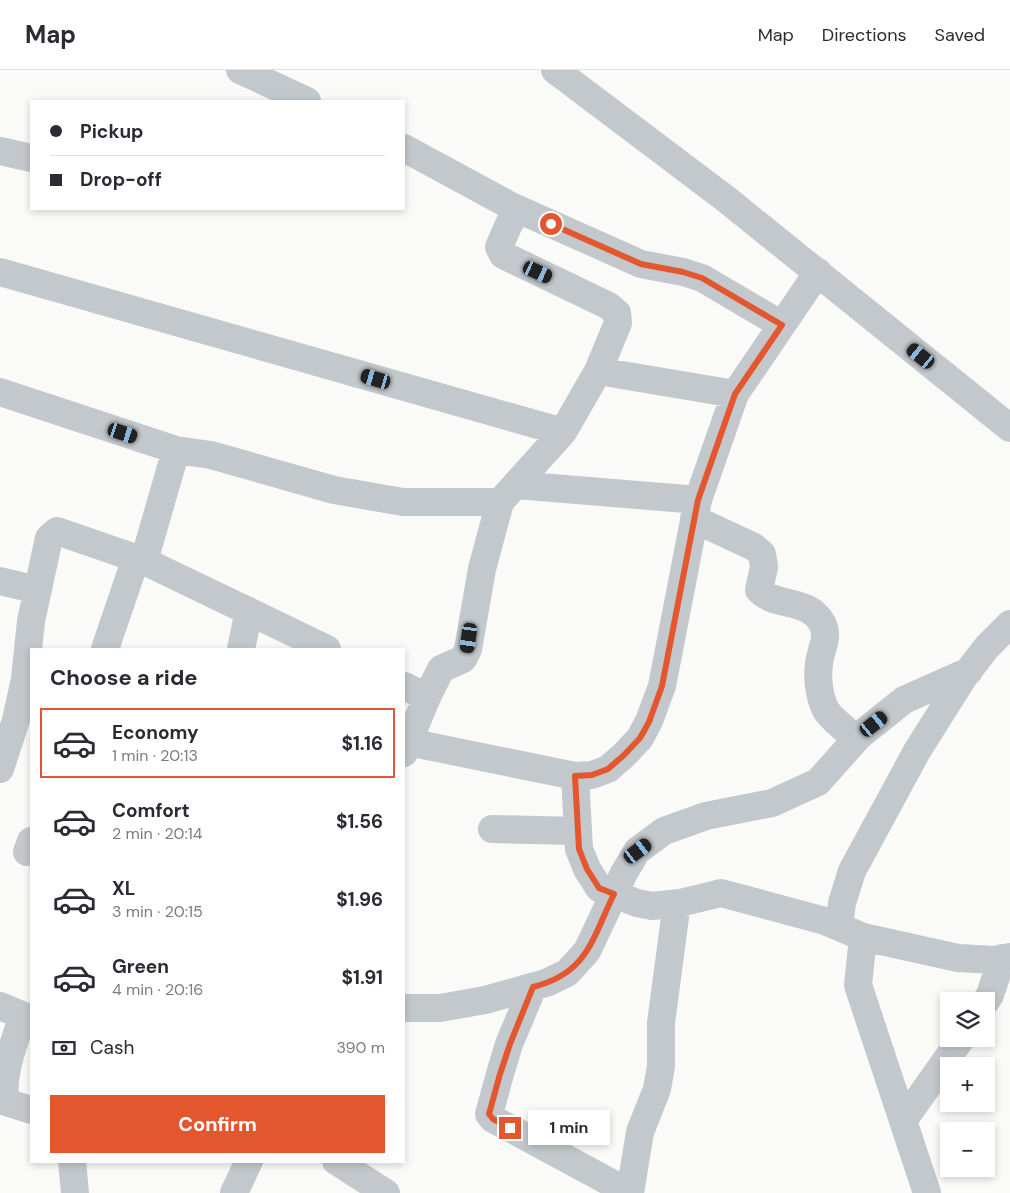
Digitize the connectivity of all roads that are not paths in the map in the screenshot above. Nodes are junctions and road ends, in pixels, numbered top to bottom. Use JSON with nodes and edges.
{"nodes":[{"id":1,"x":240,"y":70,"type":"edge"},
{"id":2,"x":556,"y":70,"type":"edge"},
{"id":3,"x":305,"y":100,"type":"edge"},
{"id":4,"x":405,"y":149,"type":"edge"},
{"id":5,"x":0,"y":151,"type":"edge"},
{"id":6,"x":30,"y":158,"type":"edge"},
{"id":7,"x":518,"y":209,"type":"junction"},
{"id":8,"x":0,"y":272,"type":"edge"},
{"id":9,"x":818,"y":272,"type":"junction"},
{"id":10,"x":782,"y":325,"type":"junction"},
{"id":11,"x":598,"y":371,"type":"junction"},
{"id":12,"x":0,"y":392,"type":"edge"},
{"id":13,"x":735,"y":394,"type":"junction"},
{"id":14,"x":1010,"y":428,"type":"edge"},
{"id":15,"x":563,"y":432,"type":"junction"},
{"id":16,"x":176,"y":450,"type":"junction"},
{"id":17,"x":508,"y":494,"type":"junction"},
{"id":18,"x":696,"y":510,"type":"junction"},
{"id":19,"x":140,"y":560,"type":"junction"},
{"id":20,"x":0,"y":581,"type":"edge"},
{"id":21,"x":38,"y":590,"type":"junction"},
{"id":22,"x":249,"y":611,"type":"junction"},
{"id":23,"x":1010,"y":624,"type":"edge"},
{"id":24,"x":105,"y":648,"type":"edge"},
{"id":25,"x":241,"y":648,"type":"edge"},
{"id":26,"x":325,"y":648,"type":"edge"},
{"id":27,"x":969,"y":671,"type":"junction"},
{"id":28,"x":415,"y":691,"type":"edge"},
{"id":29,"x":856,"y":739,"type":"junction"},
{"id":30,"x":406,"y":747,"type":"edge"},
{"id":31,"x":0,"y":769,"type":"edge"},
{"id":32,"x":575,"y":776,"type":"junction"},
{"id":33,"x":492,"y":829,"type":"dead end"},
{"id":34,"x":577,"y":832,"type":"junction"},
{"id":35,"x":614,"y":894,"type":"junction"},
{"id":36,"x":676,"y":910,"type":"dead end"},
{"id":37,"x":851,"y":932,"type":"junction"},
{"id":38,"x":1006,"y":958,"type":"edge"},
{"id":39,"x":533,"y":987,"type":"junction"},
{"id":40,"x":990,"y":992,"type":"edge"},
{"id":41,"x":405,"y":1008,"type":"edge"},
{"id":42,"x":18,"y":1014,"type":"edge"},
{"id":43,"x":955,"y":1047,"type":"edge"},
{"id":44,"x":30,"y":1110,"type":"edge"},
{"id":45,"x":3,"y":1112,"type":"edge"},
{"id":46,"x":903,"y":1121,"type":"junction"},
{"id":47,"x":72,"y":1163,"type":"edge"},
{"id":48,"x":248,"y":1163,"type":"edge"},
{"id":49,"x":339,"y":1163,"type":"edge"},
{"id":50,"x":75,"y":1193,"type":"edge"},
{"id":51,"x":234,"y":1193,"type":"edge"},
{"id":52,"x":386,"y":1193,"type":"edge"},
{"id":53,"x":630,"y":1193,"type":"edge"},
{"id":54,"x":927,"y":1193,"type":"edge"}],
"edges":[{"from":1,"to":3,"type":"street"},
{"from":2,"to":9,"type":"street"},
{"from":4,"to":7,"type":"street"},
{"from":5,"to":6,"type":"street"},
{"from":7,"to":10,"type":"street"},
{"from":7,"to":11,"type":"street"},
{"from":8,"to":15,"type":"street"},
{"from":9,"to":10,"type":"street"},
{"from":9,"to":14,"type":"street"},
{"from":10,"to":13,"type":"street"},
{"from":11,"to":13,"type":"street"},
{"from":11,"to":15,"type":"street"},
{"from":12,"to":16,"type":"street"},
{"from":13,"to":18,"type":"street"},
{"from":15,"to":17,"type":"street"},
{"from":16,"to":17,"type":"street"},
{"from":16,"to":19,"type":"street"},
{"from":17,"to":18,"type":"street"},
{"from":17,"to":28,"type":"street"},
{"from":18,"to":29,"type":"street"},
{"from":18,"to":32,"type":"street"},
{"from":19,"to":21,"type":"street"},
{"from":19,"to":22,"type":"street"},
{"from":19,"to":24,"type":"street"},
{"from":20,"to":21,"type":"street"},
{"from":21,"to":31,"type":"street"},
{"from":22,"to":25,"type":"street"},
{"from":22,"to":26,"type":"street"},
{"from":23,"to":27,"type":"street"},
{"from":27,"to":29,"type":"street"},
{"from":27,"to":37,"type":"street"},
{"from":28,"to":30,"type":"street"},
{"from":29,"to":35,"type":"street"},
{"from":30,"to":32,"type":"street"},
{"from":32,"to":34,"type":"street"},
{"from":33,"to":34,"type":"street"},
{"from":34,"to":35,"type":"street"},
{"from":35,"to":37,"type":"street"},
{"from":35,"to":39,"type":"street"},
{"from":36,"to":53,"type":"street"},
{"from":37,"to":38,"type":"street"},
{"from":37,"to":46,"type":"street"},
{"from":38,"to":40,"type":"street"},
{"from":39,"to":41,"type":"street"},
{"from":39,"to":53,"type":"street"},
{"from":42,"to":45,"type":"street"},
{"from":43,"to":46,"type":"street"},
{"from":44,"to":45,"type":"street"},
{"from":46,"to":54,"type":"street"},
{"from":47,"to":50,"type":"street"},
{"from":48,"to":51,"type":"street"},
{"from":49,"to":52,"type":"street"}]}
